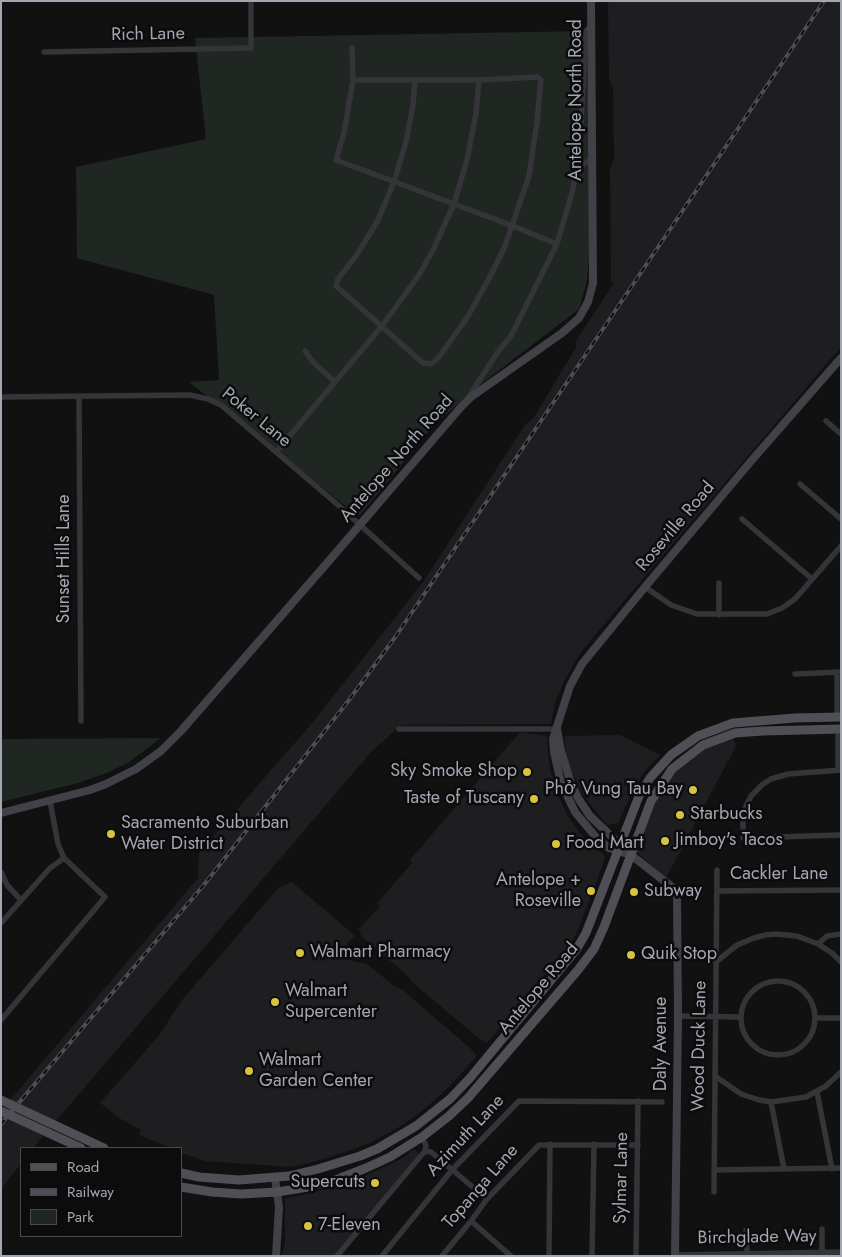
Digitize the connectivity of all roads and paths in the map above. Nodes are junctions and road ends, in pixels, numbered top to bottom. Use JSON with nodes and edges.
{"nodes":[{"id":1,"x":251,"y":1,"type":"edge"},
{"id":2,"x":591,"y":1,"type":"edge"},
{"id":3,"x":591,"y":26,"type":"junction"},
{"id":4,"x":352,"y":48,"type":"dead end"},
{"id":5,"x":44,"y":52,"type":"dead end"},
{"id":6,"x":353,"y":80,"type":"junction"},
{"id":7,"x":415,"y":80,"type":"junction"},
{"id":8,"x":479,"y":80,"type":"junction"},
{"id":9,"x":592,"y":159,"type":"junction"},
{"id":10,"x":576,"y":168,"type":"junction"},
{"id":11,"x":394,"y":182,"type":"junction"},
{"id":12,"x":454,"y":204,"type":"junction"},
{"id":13,"x":512,"y":226,"type":"junction"},
{"id":14,"x":557,"y":244,"type":"junction"},
{"id":15,"x":382,"y":326,"type":"junction"},
{"id":16,"x":305,"y":351,"type":"dead end"},
{"id":17,"x":841,"y":358,"type":"edge"},
{"id":18,"x":335,"y":382,"type":"junction"},
{"id":19,"x":1,"y":397,"type":"edge"},
{"id":20,"x":79,"y":397,"type":"junction"},
{"id":21,"x":464,"y":404,"type":"junction"},
{"id":22,"x":826,"y":421,"type":"dead end"},
{"id":23,"x":841,"y":434,"type":"edge"},
{"id":24,"x":276,"y":452,"type":"junction"},
{"id":25,"x":800,"y":484,"type":"dead end"},
{"id":26,"x":742,"y":519,"type":"dead end"},
{"id":27,"x":841,"y":519,"type":"edge"},
{"id":28,"x":359,"y":525,"type":"junction"},
{"id":29,"x":841,"y":546,"type":"edge"},
{"id":30,"x":419,"y":578,"type":"dead end"},
{"id":31,"x":812,"y":579,"type":"junction"},
{"id":32,"x":719,"y":583,"type":"dead end"},
{"id":33,"x":645,"y":587,"type":"junction"},
{"id":34,"x":719,"y":615,"type":"junction"},
{"id":35,"x":839,"y":672,"type":"edge"},
{"id":36,"x":795,"y":674,"type":"dead end"},
{"id":37,"x":839,"y":717,"type":"edge"},
{"id":38,"x":81,"y":721,"type":"dead end"},
{"id":39,"x":399,"y":729,"type":"dead end"},
{"id":40,"x":557,"y":729,"type":"junction"},
{"id":41,"x":840,"y":729,"type":"edge"},
{"id":42,"x":801,"y":730,"type":"junction"},
{"id":43,"x":839,"y":770,"type":"edge"},
{"id":44,"x":50,"y":801,"type":"junction"},
{"id":45,"x":1,"y":813,"type":"edge"},
{"id":46,"x":841,"y":835,"type":"edge"},
{"id":47,"x":619,"y":848,"type":"junction"},
{"id":48,"x":631,"y":855,"type":"junction"},
{"id":49,"x":64,"y":858,"type":"junction"},
{"id":50,"x":717,"y":870,"type":"dead end"},
{"id":51,"x":1,"y":872,"type":"edge"},
{"id":52,"x":841,"y":890,"type":"edge"},
{"id":53,"x":717,"y":891,"type":"junction"},
{"id":54,"x":21,"y":900,"type":"junction"},
{"id":55,"x":1,"y":923,"type":"edge"},
{"id":56,"x":841,"y":934,"type":"edge"},
{"id":57,"x":818,"y":944,"type":"junction"},
{"id":58,"x":716,"y":962,"type":"junction"},
{"id":59,"x":841,"y":962,"type":"edge"},
{"id":60,"x":678,"y":1016,"type":"junction"},
{"id":61,"x":522,"y":1017,"type":"junction"},
{"id":62,"x":716,"y":1017,"type":"junction"},
{"id":63,"x":741,"y":1017,"type":"junction"},
{"id":64,"x":816,"y":1018,"type":"junction"},
{"id":65,"x":841,"y":1018,"type":"edge"},
{"id":66,"x":1,"y":1020,"type":"edge"},
{"id":67,"x":489,"y":1056,"type":"junction"},
{"id":68,"x":502,"y":1059,"type":"junction"},
{"id":69,"x":841,"y":1072,"type":"edge"},
{"id":70,"x":715,"y":1076,"type":"junction"},
{"id":71,"x":817,"y":1092,"type":"junction"},
{"id":72,"x":450,"y":1099,"type":"junction"},
{"id":73,"x":1,"y":1100,"type":"edge"},
{"id":74,"x":465,"y":1101,"type":"junction"},
{"id":75,"x":638,"y":1101,"type":"junction"},
{"id":76,"x":662,"y":1102,"type":"dead end"},
{"id":77,"x":771,"y":1102,"type":"junction"},
{"id":78,"x":1,"y":1111,"type":"edge"},
{"id":79,"x":422,"y":1137,"type":"junction"},
{"id":80,"x":550,"y":1144,"type":"junction"},
{"id":81,"x":594,"y":1144,"type":"junction"},
{"id":82,"x":638,"y":1145,"type":"junction"},
{"id":83,"x":78,"y":1147,"type":"edge"},
{"id":84,"x":102,"y":1147,"type":"edge"},
{"id":85,"x":425,"y":1151,"type":"junction"},
{"id":86,"x":841,"y":1168,"type":"edge"},
{"id":87,"x":784,"y":1169,"type":"junction"},
{"id":88,"x":832,"y":1169,"type":"junction"},
{"id":89,"x":452,"y":1170,"type":"junction"},
{"id":90,"x":714,"y":1170,"type":"junction"},
{"id":91,"x":182,"y":1174,"type":"edge"},
{"id":92,"x":275,"y":1178,"type":"junction"},
{"id":93,"x":182,"y":1187,"type":"edge"},
{"id":94,"x":277,"y":1192,"type":"junction"},
{"id":95,"x":714,"y":1192,"type":"dead end"},
{"id":96,"x":486,"y":1199,"type":"junction"},
{"id":97,"x":471,"y":1221,"type":"junction"},
{"id":98,"x":822,"y":1228,"type":"dead end"},
{"id":99,"x":746,"y":1230,"type":"dead end"},
{"id":100,"x":822,"y":1252,"type":"junction"},
{"id":101,"x":841,"y":1252,"type":"edge"},
{"id":102,"x":747,"y":1253,"type":"junction"},
{"id":103,"x":443,"y":1255,"type":"edge"},
{"id":104,"x":675,"y":1255,"type":"edge"},
{"id":105,"x":276,"y":1256,"type":"edge"},
{"id":106,"x":337,"y":1256,"type":"edge"},
{"id":107,"x":382,"y":1256,"type":"edge"},
{"id":108,"x":511,"y":1256,"type":"edge"},
{"id":109,"x":549,"y":1256,"type":"edge"},
{"id":110,"x":592,"y":1256,"type":"edge"},
{"id":111,"x":636,"y":1256,"type":"edge"}],
"edges":[{"from":1,"to":5,"type":"street","name":"Rich Lane"},
{"from":2,"to":3,"type":"main road","name":"Antelope North Road"},
{"from":3,"to":9,"type":"main road","name":"Antelope North Road"},
{"from":3,"to":10,"type":"street"},
{"from":4,"to":6,"type":"street"},
{"from":6,"to":7,"type":"street"},
{"from":6,"to":11,"type":"street"},
{"from":7,"to":8,"type":"street"},
{"from":7,"to":11,"type":"street"},
{"from":8,"to":12,"type":"street"},
{"from":8,"to":13,"type":"street"},
{"from":9,"to":10,"type":"street"},
{"from":9,"to":21,"type":"main road","name":"Antelope North Road"},
{"from":10,"to":14,"type":"street"},
{"from":11,"to":12,"type":"street"},
{"from":11,"to":15,"type":"street"},
{"from":12,"to":13,"type":"street"},
{"from":12,"to":15,"type":"street"},
{"from":13,"to":14,"type":"street"},
{"from":13,"to":15,"type":"street"},
{"from":14,"to":21,"type":"street"},
{"from":15,"to":18,"type":"street"},
{"from":16,"to":18,"type":"street"},
{"from":17,"to":33,"type":"main road","name":"Roseville Road"},
{"from":18,"to":24,"type":"street"},
{"from":19,"to":20,"type":"street","name":"Poker Lane"},
{"from":20,"to":24,"type":"street","name":"Poker Lane"},
{"from":20,"to":38,"type":"street","name":"Sunset Hills Lane"},
{"from":21,"to":28,"type":"main road","name":"Antelope North Road"},
{"from":22,"to":23,"type":"street"},
{"from":24,"to":28,"type":"street","name":"Poker Lane"},
{"from":25,"to":27,"type":"street"},
{"from":26,"to":31,"type":"street"},
{"from":28,"to":30,"type":"street","name":"Poker Lane"},
{"from":28,"to":44,"type":"main road","name":"Antelope North Road"},
{"from":29,"to":31,"type":"street"},
{"from":31,"to":34,"type":"street"},
{"from":32,"to":34,"type":"street"},
{"from":33,"to":34,"type":"street"},
{"from":33,"to":40,"type":"main road","name":"Roseville Road"},
{"from":35,"to":36,"type":"street"},
{"from":35,"to":37,"type":"street"},
{"from":37,"to":42,"type":"main road"},
{"from":37,"to":47,"type":"main road","name":"Antelope Road"},
{"from":39,"to":40,"type":"street"},
{"from":40,"to":47,"type":"main road","name":"Roseville Road"},
{"from":41,"to":42,"type":"main road","name":"Antelope Road"},
{"from":41,"to":43,"type":"street"},
{"from":42,"to":48,"type":"main road","name":"Antelope Road"},
{"from":43,"to":46,"type":"street"},
{"from":44,"to":45,"type":"main road","name":"Antelope North Road"},
{"from":44,"to":49,"type":"street"},
{"from":47,"to":48,"type":"main road","name":"Roseville Road"},
{"from":47,"to":61,"type":"main road","name":"Antelope Road"},
{"from":48,"to":60,"type":"main road","name":"Daly Avenue"},
{"from":48,"to":68,"type":"main road","name":"Antelope Road"},
{"from":49,"to":54,"type":"street"},
{"from":49,"to":66,"type":"street"},
{"from":50,"to":53,"type":"street","name":"Wood Duck Lane"},
{"from":51,"to":54,"type":"street"},
{"from":52,"to":53,"type":"street","name":"Cackler Lane"},
{"from":53,"to":58,"type":"street","name":"Wood Duck Lane"},
{"from":54,"to":55,"type":"street"},
{"from":56,"to":57,"type":"street"},
{"from":57,"to":58,"type":"street"},
{"from":57,"to":59,"type":"street"},
{"from":58,"to":62,"type":"street","name":"Wood Duck Lane"},
{"from":60,"to":62,"type":"street"},
{"from":60,"to":104,"type":"main road","name":"Daly Avenue"},
{"from":61,"to":67,"type":"main road","name":"Antelope Road"},
{"from":61,"to":68,"type":"main road"},
{"from":62,"to":63,"type":"street"},
{"from":62,"to":70,"type":"street","name":"Wood Duck Lane"},
{"from":63,"to":64,"type":"street"},
{"from":63,"to":64,"type":"street"},
{"from":64,"to":65,"type":"street"},
{"from":67,"to":72,"type":"main road","name":"Antelope Road"},
{"from":67,"to":74,"type":"main road"},
{"from":68,"to":74,"type":"main road","name":"Antelope Road"},
{"from":69,"to":71,"type":"street"},
{"from":70,"to":77,"type":"street"},
{"from":70,"to":90,"type":"street","name":"Wood Duck Lane"},
{"from":71,"to":77,"type":"street"},
{"from":71,"to":88,"type":"street"},
{"from":72,"to":79,"type":"main road"},
{"from":72,"to":92,"type":"main road","name":"Antelope Road"},
{"from":73,"to":84,"type":"main road","bridge":true},
{"from":74,"to":79,"type":"main road","name":"Antelope Road"},
{"from":75,"to":76,"type":"street","name":"Azimuth Lane"},
{"from":75,"to":82,"type":"street","name":"Sylmar Lane"},
{"from":75,"to":89,"type":"street","name":"Azimuth Lane"},
{"from":77,"to":87,"type":"street"},
{"from":78,"to":83,"type":"main road","bridge":true},
{"from":79,"to":85,"type":"street"},
{"from":79,"to":94,"type":"main road","name":"Antelope Road"},
{"from":80,"to":81,"type":"street","name":"Topanga Lane"},
{"from":80,"to":96,"type":"street","name":"Topanga Lane"},
{"from":80,"to":109,"type":"street"},
{"from":81,"to":82,"type":"street","name":"Topanga Lane"},
{"from":81,"to":110,"type":"street"},
{"from":82,"to":111,"type":"street","name":"Sylmar Lane"},
{"from":85,"to":89,"type":"street"},
{"from":85,"to":106,"type":"street"},
{"from":86,"to":88,"type":"street"},
{"from":87,"to":88,"type":"street"},
{"from":87,"to":90,"type":"street"},
{"from":89,"to":96,"type":"street"},
{"from":89,"to":107,"type":"street","name":"Azimuth Lane"},
{"from":90,"to":95,"type":"street","name":"Wood Duck Lane"},
{"from":91,"to":92,"type":"main road","name":"Antelope Road"},
{"from":92,"to":94,"type":"main road"},
{"from":93,"to":94,"type":"main road","name":"Antelope Road"},
{"from":94,"to":105,"type":"main road"},
{"from":96,"to":97,"type":"street","name":"Topanga Lane"},
{"from":97,"to":103,"type":"street","name":"Topanga Lane"},
{"from":97,"to":108,"type":"street"},
{"from":98,"to":100,"type":"street"},
{"from":99,"to":102,"type":"street"},
{"from":100,"to":101,"type":"street","name":"Birchglade Way"},
{"from":100,"to":102,"type":"street","name":"Birchglade Way"},
{"from":102,"to":104,"type":"street","name":"Birchglade Way"}]}
